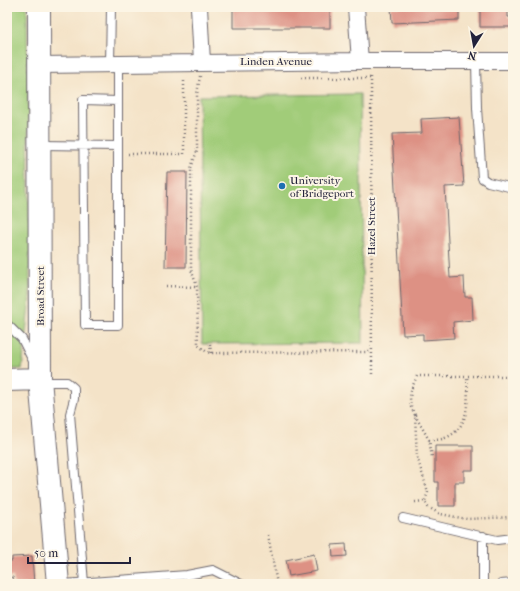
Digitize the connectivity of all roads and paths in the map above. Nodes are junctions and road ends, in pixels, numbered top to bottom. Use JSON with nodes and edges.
{"nodes":[{"id":1,"x":39,"y":7,"type":"edge"},
{"id":2,"x":111,"y":7,"type":"edge"},
{"id":3,"x":199,"y":7,"type":"edge"},
{"id":4,"x":356,"y":7,"type":"edge"},
{"id":5,"x":360,"y":61,"type":"junction"},
{"id":6,"x":476,"y":61,"type":"junction"},
{"id":7,"x":199,"y":62,"type":"junction"},
{"id":8,"x":513,"y":62,"type":"edge"},
{"id":9,"x":39,"y":64,"type":"junction"},
{"id":10,"x":114,"y":64,"type":"junction"},
{"id":11,"x":184,"y":78,"type":"dead end"},
{"id":12,"x":371,"y":78,"type":"dead end"},
{"id":13,"x":118,"y":101,"type":"junction"},
{"id":14,"x":39,"y":145,"type":"junction"},
{"id":15,"x":84,"y":146,"type":"junction"},
{"id":16,"x":118,"y":146,"type":"junction"},
{"id":17,"x":118,"y":154,"type":"junction"},
{"id":18,"x":513,"y":188,"type":"edge"},
{"id":19,"x":166,"y":286,"type":"dead end"},
{"id":20,"x":197,"y":287,"type":"junction"},
{"id":21,"x":7,"y":324,"type":"edge"},
{"id":22,"x":210,"y":344,"type":"dead end"},
{"id":23,"x":211,"y":352,"type":"junction"},
{"id":24,"x":372,"y":352,"type":"junction"},
{"id":25,"x":372,"y":375,"type":"dead end"},
{"id":26,"x":467,"y":376,"type":"junction"},
{"id":27,"x":513,"y":376,"type":"edge"},
{"id":28,"x":7,"y":380,"type":"edge"},
{"id":29,"x":40,"y":380,"type":"junction"},
{"id":30,"x":415,"y":414,"type":"junction"},
{"id":31,"x":429,"y":440,"type":"junction"},
{"id":32,"x":432,"y":457,"type":"dead end"},
{"id":33,"x":415,"y":502,"type":"dead end"},
{"id":34,"x":425,"y":502,"type":"junction"},
{"id":35,"x":513,"y":516,"type":"edge"},
{"id":36,"x":403,"y":518,"type":"dead end"},
{"id":37,"x":268,"y":535,"type":"dead end"},
{"id":38,"x":483,"y":536,"type":"junction"},
{"id":39,"x":513,"y":538,"type":"edge"},
{"id":40,"x":73,"y":583,"type":"edge"},
{"id":41,"x":513,"y":583,"type":"edge"},
{"id":42,"x":63,"y":584,"type":"edge"},
{"id":43,"x":241,"y":584,"type":"edge"},
{"id":44,"x":277,"y":584,"type":"edge"},
{"id":45,"x":484,"y":584,"type":"edge"},
{"id":46,"x":501,"y":584,"type":"edge"}],
"edges":[{"from":1,"to":9,"type":"street","name":"Broad Street"},
{"from":2,"to":10,"type":"lane"},
{"from":3,"to":7,"type":"street"},
{"from":4,"to":5,"type":"street"},
{"from":5,"to":6,"type":"street","name":"Linden Avenue"},
{"from":5,"to":7,"type":"street","name":"Linden Avenue"},
{"from":6,"to":8,"type":"street","name":"Linden Avenue"},
{"from":6,"to":18,"type":"lane"},
{"from":7,"to":10,"type":"street","name":"Linden Avenue"},
{"from":7,"to":20,"type":"path"},
{"from":9,"to":10,"type":"street","name":"Linden Avenue"},
{"from":9,"to":14,"type":"street","name":"Broad Street"},
{"from":10,"to":13,"type":"lane"},
{"from":11,"to":17,"type":"path"},
{"from":12,"to":24,"type":"path","name":"Hazel Street"},
{"from":13,"to":15,"type":"lane"},
{"from":13,"to":16,"type":"lane"},
{"from":14,"to":15,"type":"lane"},
{"from":14,"to":29,"type":"street","name":"Broad Street"},
{"from":15,"to":16,"type":"lane"},
{"from":15,"to":17,"type":"lane"},
{"from":16,"to":17,"type":"lane"},
{"from":19,"to":20,"type":"path"},
{"from":20,"to":23,"type":"path"},
{"from":21,"to":29,"type":"lane"},
{"from":22,"to":23,"type":"path"},
{"from":23,"to":24,"type":"path"},
{"from":24,"to":25,"type":"path","name":"Hazel Street"},
{"from":26,"to":27,"type":"path"},
{"from":26,"to":30,"type":"path"},
{"from":26,"to":31,"type":"path"},
{"from":28,"to":29,"type":"street"},
{"from":29,"to":40,"type":"street","name":"Broad Street"},
{"from":29,"to":40,"type":"lane"},
{"from":30,"to":31,"type":"path"},
{"from":30,"to":34,"type":"path"},
{"from":31,"to":32,"type":"path"},
{"from":33,"to":34,"type":"path"},
{"from":34,"to":35,"type":"path"},
{"from":36,"to":38,"type":"lane"},
{"from":37,"to":44,"type":"path"},
{"from":38,"to":39,"type":"lane"},
{"from":38,"to":45,"type":"lane"},
{"from":40,"to":42,"type":"lane"},
{"from":40,"to":43,"type":"lane"},
{"from":41,"to":46,"type":"lane"}]}
